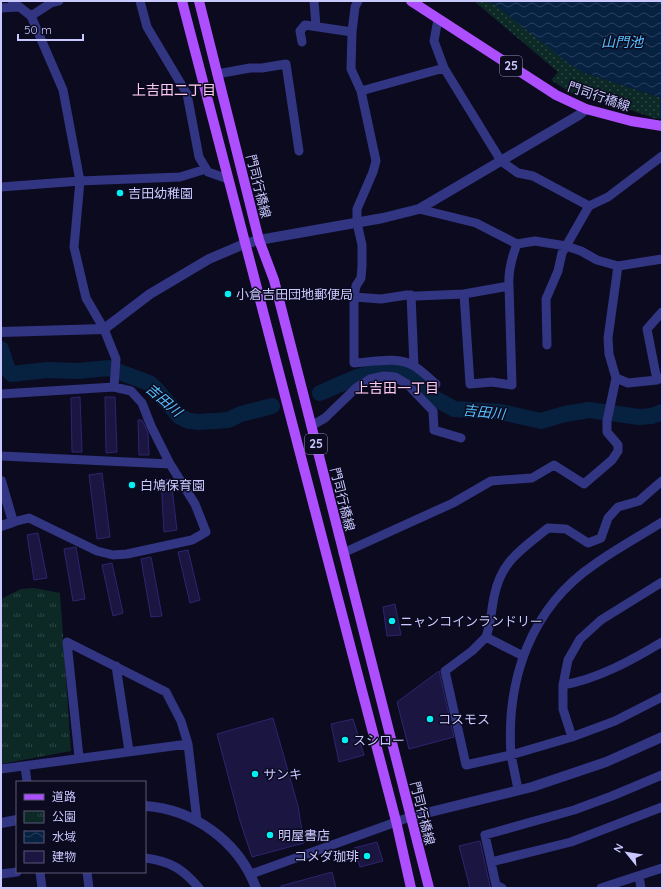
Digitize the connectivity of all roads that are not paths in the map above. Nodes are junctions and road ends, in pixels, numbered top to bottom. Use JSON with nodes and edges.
{"nodes":[{"id":1,"x":59,"y":1,"type":"edge"},
{"id":2,"x":140,"y":1,"type":"edge"},
{"id":3,"x":182,"y":1,"type":"edge"},
{"id":4,"x":199,"y":1,"type":"edge"},
{"id":5,"x":314,"y":1,"type":"edge"},
{"id":6,"x":358,"y":1,"type":"edge"},
{"id":7,"x":411,"y":1,"type":"edge"},
{"id":8,"x":15,"y":4,"type":"edge"},
{"id":9,"x":1,"y":8,"type":"edge"},
{"id":10,"x":31,"y":16,"type":"junction"},
{"id":11,"x":438,"y":19,"type":"junction"},
{"id":12,"x":316,"y":26,"type":"junction"},
{"id":13,"x":352,"y":32,"type":"junction"},
{"id":14,"x":302,"y":42,"type":"dead end"},
{"id":15,"x":444,"y":68,"type":"junction"},
{"id":16,"x":217,"y":74,"type":"junction"},
{"id":17,"x":361,"y":91,"type":"junction"},
{"id":18,"x":586,"y":109,"type":"junction"},
{"id":19,"x":662,"y":126,"type":"edge"},
{"id":20,"x":299,"y":151,"type":"dead end"},
{"id":21,"x":662,"y":156,"type":"edge"},
{"id":22,"x":500,"y":161,"type":"junction"},
{"id":23,"x":206,"y":169,"type":"junction"},
{"id":24,"x":228,"y":179,"type":"junction"},
{"id":25,"x":80,"y":181,"type":"junction"},
{"id":26,"x":1,"y":187,"type":"edge"},
{"id":27,"x":589,"y":206,"type":"junction"},
{"id":28,"x":419,"y":209,"type":"junction"},
{"id":29,"x":357,"y":223,"type":"junction"},
{"id":30,"x":259,"y":240,"type":"junction"},
{"id":31,"x":244,"y":244,"type":"junction"},
{"id":32,"x":517,"y":244,"type":"junction"},
{"id":33,"x":566,"y":246,"type":"junction"},
{"id":34,"x":662,"y":259,"type":"edge"},
{"id":35,"x":618,"y":266,"type":"junction"},
{"id":36,"x":509,"y":286,"type":"junction"},
{"id":37,"x":464,"y":294,"type":"junction"},
{"id":38,"x":411,"y":296,"type":"junction"},
{"id":39,"x":354,"y":297,"type":"junction"},
{"id":40,"x":662,"y":312,"type":"edge"},
{"id":41,"x":104,"y":329,"type":"junction"},
{"id":42,"x":1,"y":332,"type":"edge"},
{"id":43,"x":547,"y":345,"type":"dead end"},
{"id":44,"x":414,"y":366,"type":"junction"},
{"id":45,"x":616,"y":378,"type":"junction"},
{"id":46,"x":659,"y":379,"type":"edge"},
{"id":47,"x":436,"y":384,"type":"dead end"},
{"id":48,"x":114,"y":387,"type":"junction"},
{"id":49,"x":1,"y":394,"type":"edge"},
{"id":50,"x":311,"y":426,"type":"junction"},
{"id":51,"x":461,"y":438,"type":"dead end"},
{"id":52,"x":1,"y":456,"type":"edge"},
{"id":53,"x":170,"y":464,"type":"junction"},
{"id":54,"x":1,"y":481,"type":"edge"},
{"id":55,"x":662,"y":481,"type":"edge"},
{"id":56,"x":13,"y":522,"type":"junction"},
{"id":57,"x":662,"y":522,"type":"edge"},
{"id":58,"x":1,"y":526,"type":"edge"},
{"id":59,"x":343,"y":553,"type":"junction"},
{"id":60,"x":662,"y":582,"type":"edge"},
{"id":61,"x":486,"y":637,"type":"junction"},
{"id":62,"x":662,"y":642,"type":"edge"},
{"id":63,"x":523,"y":656,"type":"junction"},
{"id":64,"x":116,"y":666,"type":"junction"},
{"id":65,"x":563,"y":685,"type":"junction"},
{"id":66,"x":662,"y":697,"type":"edge"},
{"id":67,"x":572,"y":737,"type":"junction"},
{"id":68,"x":662,"y":738,"type":"edge"},
{"id":69,"x":188,"y":744,"type":"junction"},
{"id":70,"x":129,"y":751,"type":"junction"},
{"id":71,"x":511,"y":755,"type":"junction"},
{"id":72,"x":80,"y":757,"type":"junction"},
{"id":73,"x":25,"y":766,"type":"junction"},
{"id":74,"x":1,"y":769,"type":"edge"},
{"id":75,"x":662,"y":775,"type":"edge"},
{"id":76,"x":27,"y":781,"type":"edge"},
{"id":77,"x":518,"y":789,"type":"junction"},
{"id":78,"x":146,"y":806,"type":"edge"},
{"id":79,"x":662,"y":807,"type":"edge"},
{"id":80,"x":410,"y":817,"type":"junction"},
{"id":81,"x":16,"y":820,"type":"edge"},
{"id":82,"x":396,"y":820,"type":"junction"},
{"id":83,"x":197,"y":821,"type":"junction"},
{"id":84,"x":1,"y":823,"type":"edge"},
{"id":85,"x":146,"y":858,"type":"edge"},
{"id":86,"x":491,"y":862,"type":"junction"},
{"id":87,"x":662,"y":868,"type":"edge"},
{"id":88,"x":16,"y":872,"type":"edge"},
{"id":89,"x":40,"y":873,"type":"edge"},
{"id":90,"x":87,"y":873,"type":"edge"},
{"id":91,"x":1,"y":874,"type":"edge"},
{"id":92,"x":251,"y":874,"type":"junction"},
{"id":93,"x":639,"y":876,"type":"junction"},
{"id":94,"x":42,"y":888,"type":"edge"},
{"id":95,"x":89,"y":888,"type":"edge"},
{"id":96,"x":199,"y":888,"type":"edge"},
{"id":97,"x":256,"y":888,"type":"edge"},
{"id":98,"x":411,"y":888,"type":"edge"},
{"id":99,"x":429,"y":888,"type":"edge"},
{"id":100,"x":502,"y":888,"type":"edge"},
{"id":101,"x":601,"y":888,"type":"edge"},
{"id":102,"x":641,"y":888,"type":"edge"}],
"edges":[{"from":1,"to":10,"type":"street"},
{"from":2,"to":23,"type":"street"},
{"from":3,"to":24,"type":"main road","number":"25"},
{"from":4,"to":16,"type":"main road","name":"門司行橋線","number":"25"},
{"from":5,"to":12,"type":"street"},
{"from":6,"to":13,"type":"street"},
{"from":7,"to":11,"type":"main road","name":"門司行橋線","number":"25"},
{"from":8,"to":9,"type":"street"},
{"from":8,"to":10,"type":"street"},
{"from":10,"to":25,"type":"street"},
{"from":11,"to":15,"type":"street"},
{"from":11,"to":18,"type":"main road","name":"門司行橋線","number":"25"},
{"from":12,"to":13,"type":"street"},
{"from":12,"to":14,"type":"street"},
{"from":13,"to":17,"type":"street"},
{"from":15,"to":17,"type":"street"},
{"from":15,"to":22,"type":"street"},
{"from":16,"to":20,"type":"street"},
{"from":16,"to":30,"type":"main road","name":"門司行橋線","number":"25"},
{"from":17,"to":29,"type":"street"},
{"from":18,"to":19,"type":"main road","name":"門司行橋線","number":"25"},
{"from":18,"to":22,"type":"street"},
{"from":21,"to":27,"type":"street"},
{"from":22,"to":27,"type":"street"},
{"from":22,"to":28,"type":"street"},
{"from":23,"to":24,"type":"street"},
{"from":23,"to":25,"type":"street"},
{"from":24,"to":31,"type":"main road","number":"25"},
{"from":25,"to":26,"type":"street"},
{"from":25,"to":41,"type":"street"},
{"from":27,"to":33,"type":"street"},
{"from":28,"to":29,"type":"street"},
{"from":28,"to":32,"type":"street"},
{"from":29,"to":30,"type":"street"},
{"from":29,"to":39,"type":"street"},
{"from":30,"to":31,"type":"street"},
{"from":30,"to":50,"type":"main road","name":"門司行橋線","number":"25"},
{"from":31,"to":41,"type":"street"},
{"from":31,"to":82,"type":"main road","number":"25"},
{"from":32,"to":33,"type":"street"},
{"from":32,"to":36,"type":"street"},
{"from":33,"to":35,"type":"street"},
{"from":33,"to":43,"type":"street"},
{"from":34,"to":35,"type":"street"},
{"from":35,"to":45,"type":"street"},
{"from":36,"to":37,"type":"street"},
{"from":36,"to":37,"type":"street"},
{"from":37,"to":38,"type":"street"},
{"from":38,"to":39,"type":"street"},
{"from":38,"to":44,"type":"street"},
{"from":39,"to":44,"type":"street"},
{"from":40,"to":46,"type":"street"},
{"from":41,"to":42,"type":"street"},
{"from":41,"to":48,"type":"street"},
{"from":44,"to":47,"type":"street"},
{"from":45,"to":46,"type":"street"},
{"from":45,"to":59,"type":"street"},
{"from":48,"to":49,"type":"street"},
{"from":48,"to":53,"type":"street"},
{"from":50,"to":51,"type":"street"},
{"from":50,"to":59,"type":"main road","name":"門司行橋線","number":"25"},
{"from":52,"to":53,"type":"street"},
{"from":53,"to":56,"type":"street"},
{"from":54,"to":56,"type":"street"},
{"from":55,"to":61,"type":"street"},
{"from":56,"to":58,"type":"street"},
{"from":57,"to":63,"type":"street"},
{"from":59,"to":80,"type":"main road","name":"門司行橋線","number":"25"},
{"from":60,"to":65,"type":"street"},
{"from":61,"to":63,"type":"street"},
{"from":61,"to":71,"type":"street"},
{"from":62,"to":65,"type":"street"},
{"from":63,"to":71,"type":"street"},
{"from":64,"to":69,"type":"street"},
{"from":64,"to":70,"type":"street"},
{"from":64,"to":72,"type":"street"},
{"from":65,"to":67,"type":"street"},
{"from":66,"to":67,"type":"street"},
{"from":67,"to":71,"type":"street"},
{"from":68,"to":77,"type":"street"},
{"from":69,"to":70,"type":"street"},
{"from":69,"to":83,"type":"street"},
{"from":70,"to":72,"type":"street"},
{"from":71,"to":77,"type":"street"},
{"from":72,"to":73,"type":"street"},
{"from":73,"to":74,"type":"street"},
{"from":73,"to":76,"type":"street"},
{"from":75,"to":86,"type":"street"},
{"from":77,"to":80,"type":"street"},
{"from":78,"to":83,"type":"street"},
{"from":79,"to":86,"type":"street"},
{"from":80,"to":82,"type":"street"},
{"from":80,"to":99,"type":"main road","name":"門司行橋線","number":"25"},
{"from":81,"to":84,"type":"street"},
{"from":82,"to":92,"type":"street"},
{"from":82,"to":98,"type":"main road","number":"25"},
{"from":83,"to":92,"type":"street"},
{"from":85,"to":96,"type":"street"},
{"from":86,"to":100,"type":"street"},
{"from":87,"to":93,"type":"street"},
{"from":88,"to":91,"type":"street"},
{"from":89,"to":94,"type":"street"},
{"from":90,"to":95,"type":"street"},
{"from":92,"to":97,"type":"street"},
{"from":93,"to":101,"type":"street"},
{"from":93,"to":102,"type":"street"}]}
